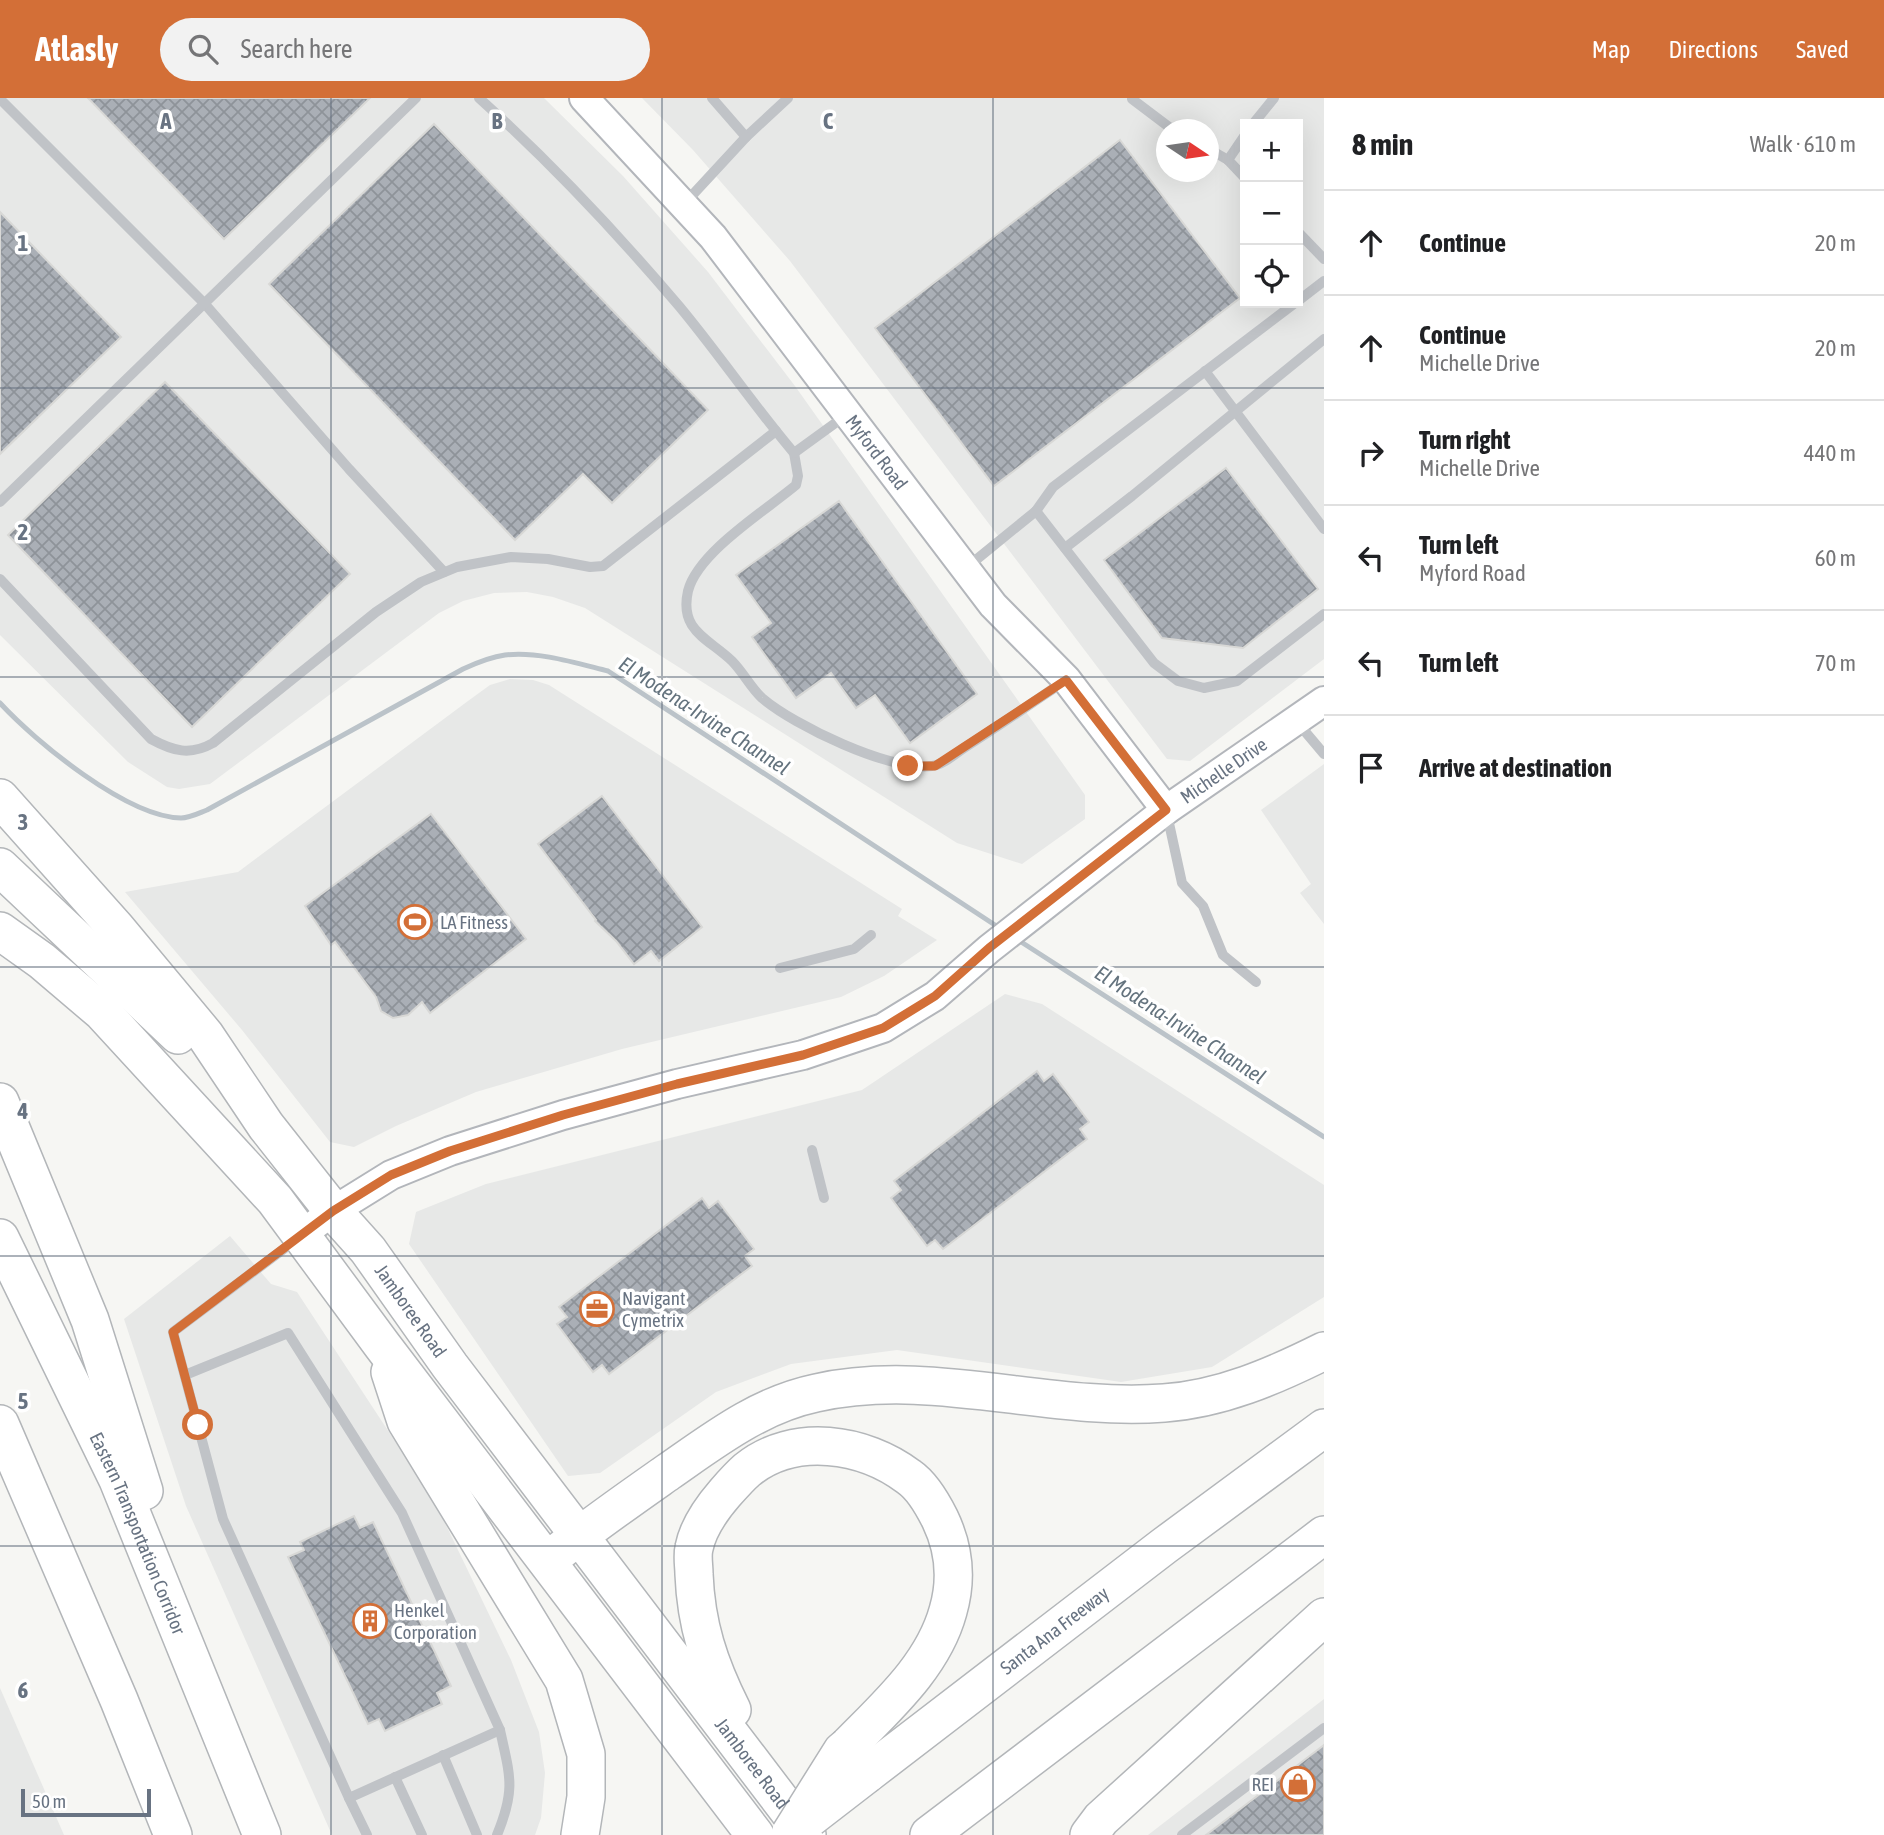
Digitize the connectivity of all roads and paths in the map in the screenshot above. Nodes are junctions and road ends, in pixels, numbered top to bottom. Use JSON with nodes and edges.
{"nodes":[{"id":1,"x":416,"y":98,"type":"edge"},
{"id":2,"x":479,"y":98,"type":"edge"},
{"id":3,"x":583,"y":98,"type":"edge"},
{"id":4,"x":712,"y":98,"type":"edge"},
{"id":5,"x":788,"y":98,"type":"edge"},
{"id":6,"x":1274,"y":98,"type":"edge"},
{"id":7,"x":0,"y":99,"type":"edge"},
{"id":8,"x":1132,"y":99,"type":"edge"},
{"id":9,"x":1158,"y":119,"type":"edge"},
{"id":10,"x":1257,"y":119,"type":"edge"},
{"id":11,"x":746,"y":137,"type":"junction"},
{"id":12,"x":1240,"y":142,"type":"edge"},
{"id":13,"x":1219,"y":155,"type":"edge"},
{"id":14,"x":1228,"y":160,"type":"junction"},
{"id":15,"x":1240,"y":173,"type":"edge"},
{"id":16,"x":683,"y":205,"type":"junction"},
{"id":17,"x":1303,"y":237,"type":"edge"},
{"id":18,"x":1324,"y":260,"type":"edge"},
{"id":19,"x":1324,"y":281,"type":"edge"},
{"id":20,"x":1303,"y":297,"type":"edge"},
{"id":21,"x":204,"y":303,"type":"junction"},
{"id":22,"x":1288,"y":308,"type":"edge"},
{"id":23,"x":1324,"y":339,"type":"edge"},
{"id":24,"x":1205,"y":371,"type":"junction"},
{"id":25,"x":1235,"y":411,"type":"junction"},
{"id":26,"x":848,"y":414,"type":"junction"},
{"id":27,"x":776,"y":431,"type":"junction"},
{"id":28,"x":794,"y":453,"type":"junction"},
{"id":29,"x":0,"y":502,"type":"edge"},
{"id":30,"x":1036,"y":511,"type":"junction"},
{"id":31,"x":1324,"y":529,"type":"edge"},
{"id":32,"x":1065,"y":548,"type":"junction"},
{"id":33,"x":966,"y":568,"type":"junction"},
{"id":34,"x":444,"y":572,"type":"junction"},
{"id":35,"x":0,"y":579,"type":"edge"},
{"id":36,"x":1324,"y":614,"type":"edge"},
{"id":37,"x":1066,"y":680,"type":"junction"},
{"id":38,"x":1324,"y":701,"type":"edge"},
{"id":39,"x":1296,"y":722,"type":"junction"},
{"id":40,"x":1324,"y":754,"type":"edge"},
{"id":41,"x":0,"y":798,"type":"edge"},
{"id":42,"x":1166,"y":810,"type":"junction"},
{"id":43,"x":0,"y":867,"type":"edge"},
{"id":44,"x":0,"y":931,"type":"edge"},
{"id":45,"x":871,"y":935,"type":"dead end"},
{"id":46,"x":780,"y":968,"type":"dead end"},
{"id":47,"x":1256,"y":982,"type":"dead end"},
{"id":48,"x":0,"y":1102,"type":"edge"},
{"id":49,"x":266,"y":1126,"type":"junction"},
{"id":50,"x":812,"y":1150,"type":"dead end"},
{"id":51,"x":824,"y":1198,"type":"dead end"},
{"id":52,"x":333,"y":1211,"type":"junction"},
{"id":53,"x":301,"y":1236,"type":"junction"},
{"id":54,"x":0,"y":1238,"type":"edge"},
{"id":55,"x":382,"y":1345,"type":"junction"},
{"id":56,"x":1324,"y":1350,"type":"edge"},
{"id":57,"x":185,"y":1375,"type":"junction"},
{"id":58,"x":0,"y":1423,"type":"edge"},
{"id":59,"x":1324,"y":1428,"type":"edge"},
{"id":60,"x":1324,"y":1535,"type":"edge"},
{"id":61,"x":579,"y":1536,"type":"junction"},
{"id":62,"x":546,"y":1562,"type":"junction"},
{"id":63,"x":1324,"y":1617,"type":"edge"},
{"id":64,"x":180,"y":1633,"type":"junction"},
{"id":65,"x":1324,"y":1728,"type":"edge"},
{"id":66,"x":500,"y":1730,"type":"junction"},
{"id":67,"x":443,"y":1755,"type":"junction"},
{"id":68,"x":858,"y":1760,"type":"junction"},
{"id":69,"x":396,"y":1777,"type":"junction"},
{"id":70,"x":768,"y":1783,"type":"junction"},
{"id":71,"x":349,"y":1798,"type":"junction"},
{"id":72,"x":173,"y":1835,"type":"edge"},
{"id":73,"x":262,"y":1835,"type":"edge"},
{"id":74,"x":367,"y":1835,"type":"edge"},
{"id":75,"x":422,"y":1835,"type":"edge"},
{"id":76,"x":477,"y":1835,"type":"edge"},
{"id":77,"x":497,"y":1835,"type":"edge"},
{"id":78,"x":580,"y":1835,"type":"edge"},
{"id":79,"x":785,"y":1835,"type":"edge"},
{"id":80,"x":929,"y":1835,"type":"edge"},
{"id":81,"x":1089,"y":1835,"type":"edge"},
{"id":82,"x":1182,"y":1835,"type":"edge"}],
"edges":[{"from":1,"to":21,"type":"lane"},
{"from":2,"to":27,"type":"lane"},
{"from":3,"to":16,"type":"street","name":"Myford Road"},
{"from":4,"to":11,"type":"lane"},
{"from":5,"to":11,"type":"lane"},
{"from":6,"to":10,"type":"lane"},
{"from":7,"to":21,"type":"lane"},
{"from":8,"to":9,"type":"lane"},
{"from":11,"to":16,"type":"lane"},
{"from":12,"to":14,"type":"lane"},
{"from":13,"to":14,"type":"lane"},
{"from":14,"to":15,"type":"lane"},
{"from":16,"to":26,"type":"street","name":"Myford Road"},
{"from":17,"to":18,"type":"lane"},
{"from":19,"to":20,"type":"lane"},
{"from":21,"to":29,"type":"lane"},
{"from":21,"to":34,"type":"lane"},
{"from":22,"to":24,"type":"lane"},
{"from":23,"to":25,"type":"lane"},
{"from":24,"to":25,"type":"lane"},
{"from":24,"to":30,"type":"lane"},
{"from":25,"to":31,"type":"lane"},
{"from":25,"to":32,"type":"lane"},
{"from":26,"to":28,"type":"lane"},
{"from":26,"to":33,"type":"street","name":"Myford Road"},
{"from":27,"to":28,"type":"lane"},
{"from":27,"to":34,"type":"lane"},
{"from":28,"to":37,"type":"lane"},
{"from":30,"to":32,"type":"lane"},
{"from":30,"to":33,"type":"lane"},
{"from":32,"to":36,"type":"lane"},
{"from":33,"to":37,"type":"street","name":"Myford Road"},
{"from":34,"to":35,"type":"lane"},
{"from":37,"to":42,"type":"street","name":"Myford Road"},
{"from":38,"to":39,"type":"street","name":"Michelle Drive"},
{"from":39,"to":40,"type":"lane"},
{"from":39,"to":42,"type":"street","name":"Michelle Drive"},
{"from":41,"to":49,"type":"highway","name":"Jamboree Road"},
{"from":42,"to":47,"type":"lane"},
{"from":42,"to":52,"type":"street","name":"Michelle Drive"},
{"from":43,"to":49,"type":"highway"},
{"from":44,"to":53,"type":"highway"},
{"from":45,"to":46,"type":"lane"},
{"from":48,"to":64,"type":"highway"},
{"from":49,"to":52,"type":"highway","name":"Jamboree Road"},
{"from":50,"to":51,"type":"lane"},
{"from":52,"to":53,"type":"street","name":"Michelle Drive"},
{"from":52,"to":61,"type":"highway","name":"Jamboree Road"},
{"from":53,"to":55,"type":"highway"},
{"from":53,"to":57,"type":"lane","name":"Michelle Drive"},
{"from":54,"to":64,"type":"highway","name":"Eastern Transportation Corridor"},
{"from":55,"to":62,"type":"highway"},
{"from":55,"to":78,"type":"highway"},
{"from":56,"to":61,"type":"highway"},
{"from":57,"to":66,"type":"lane"},
{"from":57,"to":71,"type":"lane"},
{"from":58,"to":72,"type":"highway"},
{"from":59,"to":68,"type":"highway","name":"Santa Ana Freeway"},
{"from":60,"to":80,"type":"highway"},
{"from":61,"to":62,"type":"highway"},
{"from":61,"to":70,"type":"highway","name":"Jamboree Road"},
{"from":62,"to":79,"type":"highway"},
{"from":63,"to":81,"type":"highway"},
{"from":64,"to":73,"type":"highway","name":"Eastern Transportation Corridor"},
{"from":65,"to":82,"type":"lane"},
{"from":66,"to":67,"type":"lane"},
{"from":66,"to":77,"type":"lane"},
{"from":67,"to":69,"type":"lane"},
{"from":67,"to":76,"type":"lane"},
{"from":68,"to":70,"type":"highway"},
{"from":68,"to":79,"type":"highway","name":"Santa Ana Freeway","bridge":true},
{"from":69,"to":71,"type":"lane"},
{"from":69,"to":75,"type":"lane"},
{"from":70,"to":79,"type":"highway","name":"Jamboree Road"},
{"from":71,"to":74,"type":"lane"}]}
